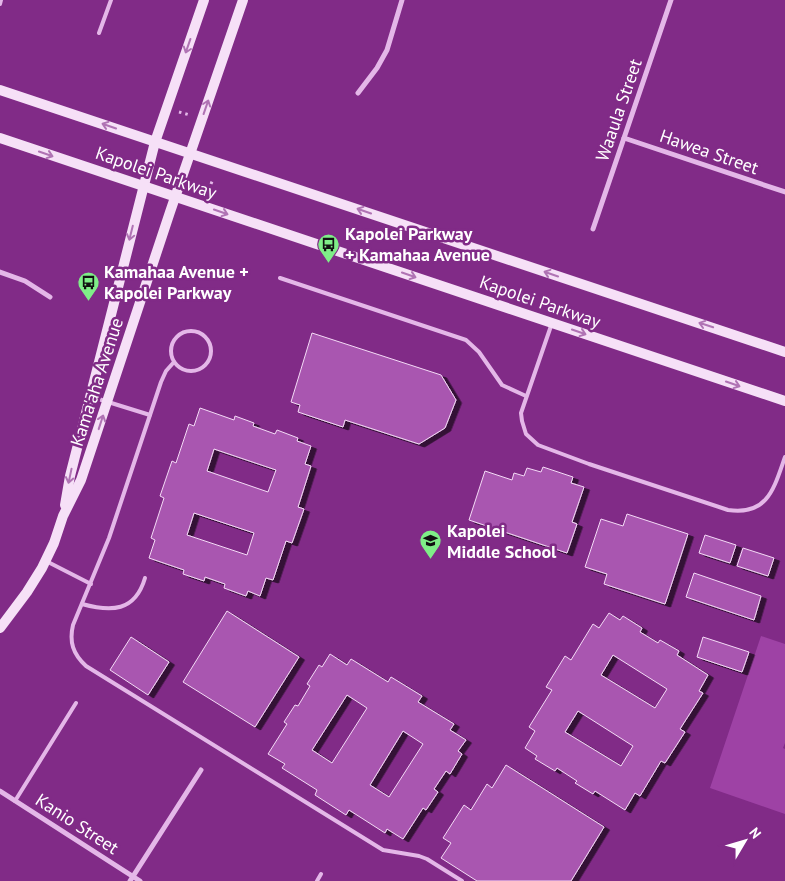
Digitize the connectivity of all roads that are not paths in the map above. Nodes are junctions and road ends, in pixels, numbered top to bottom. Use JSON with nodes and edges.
{"nodes":[{"id":1,"x":2,"y":0,"type":"edge"},
{"id":2,"x":110,"y":0,"type":"edge"},
{"id":3,"x":204,"y":0,"type":"edge"},
{"id":4,"x":243,"y":0,"type":"edge"},
{"id":5,"x":402,"y":0,"type":"edge"},
{"id":6,"x":670,"y":0,"type":"edge"},
{"id":7,"x":0,"y":4,"type":"edge"},
{"id":8,"x":99,"y":33,"type":"dead end"},
{"id":9,"x":0,"y":90,"type":"edge"},
{"id":10,"x":358,"y":93,"type":"dead end"},
{"id":11,"x":0,"y":138,"type":"edge"},
{"id":12,"x":624,"y":138,"type":"junction"},
{"id":13,"x":155,"y":142,"type":"junction"},
{"id":14,"x":191,"y":153,"type":"junction"},
{"id":15,"x":143,"y":186,"type":"junction"},
{"id":16,"x":785,"y":192,"type":"edge"},
{"id":17,"x":175,"y":197,"type":"junction"},
{"id":18,"x":593,"y":229,"type":"dead end"},
{"id":19,"x":0,"y":272,"type":"edge"},
{"id":20,"x":280,"y":278,"type":"dead end"},
{"id":21,"x":50,"y":297,"type":"dead end"},
{"id":22,"x":552,"y":323,"type":"junction"},
{"id":23,"x":785,"y":352,"type":"edge"},
{"id":24,"x":174,"y":362,"type":"junction"},
{"id":25,"x":526,"y":396,"type":"junction"},
{"id":26,"x":90,"y":397,"type":"junction"},
{"id":27,"x":785,"y":401,"type":"edge"},
{"id":28,"x":107,"y":402,"type":"junction"},
{"id":29,"x":150,"y":415,"type":"junction"},
{"id":30,"x":785,"y":457,"type":"edge"},
{"id":31,"x":63,"y":516,"type":"junction"},
{"id":32,"x":45,"y":560,"type":"junction"},
{"id":33,"x":145,"y":578,"type":"dead end"},
{"id":34,"x":91,"y":584,"type":"junction"},
{"id":35,"x":82,"y":604,"type":"junction"},
{"id":36,"x":0,"y":628,"type":"edge"},
{"id":37,"x":76,"y":703,"type":"dead end"},
{"id":38,"x":201,"y":770,"type":"dead end"},
{"id":39,"x":0,"y":791,"type":"edge"},
{"id":40,"x":15,"y":801,"type":"junction"},
{"id":41,"x":321,"y":874,"type":"dead end"},
{"id":42,"x":132,"y":879,"type":"edge"},
{"id":43,"x":140,"y":881,"type":"edge"},
{"id":44,"x":317,"y":881,"type":"edge"},
{"id":45,"x":462,"y":881,"type":"edge"}],
"edges":[{"from":1,"to":7,"type":"lane"},
{"from":2,"to":8,"type":"lane"},
{"from":3,"to":13,"type":"main road","name":"Kama'aha Avenue","one_way":true},
{"from":14,"to":4,"type":"main road","name":"Kama'aha Avenue","one_way":true},
{"from":5,"to":10,"type":"street"},
{"from":6,"to":12,"type":"street","name":"Waaula Street"},
{"from":13,"to":9,"type":"main road","name":"Kapolei Parkway","one_way":true},
{"from":11,"to":15,"type":"main road","name":"Kapolei Parkway","one_way":true},
{"from":12,"to":16,"type":"street","name":"Hawea Street"},
{"from":12,"to":18,"type":"street","name":"Waaula Street"},
{"from":13,"to":14,"type":"main road","name":"Kapolei Parkway"},
{"from":13,"to":15,"type":"main road","name":"Kama'aha Avenue"},
{"from":14,"to":17,"type":"main road","name":"Kama'aha Avenue"},
{"from":23,"to":14,"type":"main road","name":"Kapolei Parkway","one_way":true},
{"from":15,"to":17,"type":"main road","name":"Kapolei Parkway"},
{"from":15,"to":26,"type":"main road","name":"Kama'aha Avenue","one_way":true},
{"from":17,"to":22,"type":"main road","name":"Kapolei Parkway","one_way":true},
{"from":17,"to":28,"type":"main road","name":"Kama'aha Avenue"},
{"from":19,"to":21,"type":"street"},
{"from":20,"to":25,"type":"lane"},
{"from":22,"to":25,"type":"lane"},
{"from":22,"to":27,"type":"main road","name":"Kapolei Parkway","one_way":true},
{"from":24,"to":24,"type":"lane"},
{"from":24,"to":29,"type":"lane"},
{"from":25,"to":30,"type":"lane"},
{"from":26,"to":28,"type":"lane"},
{"from":26,"to":31,"type":"main road","name":"Kama'aha Avenue","one_way":true},
{"from":28,"to":29,"type":"lane"},
{"from":31,"to":28,"type":"main road","name":"Kama'aha Avenue","one_way":true},
{"from":29,"to":34,"type":"lane"},
{"from":31,"to":32,"type":"main road","name":"Kama'aha Avenue"},
{"from":32,"to":34,"type":"lane"},
{"from":32,"to":36,"type":"main road","name":"Kama'aha Avenue"},
{"from":33,"to":35,"type":"lane"},
{"from":34,"to":35,"type":"lane"},
{"from":35,"to":45,"type":"lane"},
{"from":37,"to":40,"type":"lane"},
{"from":38,"to":42,"type":"street"},
{"from":39,"to":40,"type":"street","name":"Kanio Street"},
{"from":40,"to":42,"type":"street","name":"Kanio Street"},
{"from":41,"to":44,"type":"lane"},
{"from":42,"to":43,"type":"street","name":"Kanio Street"}]}
